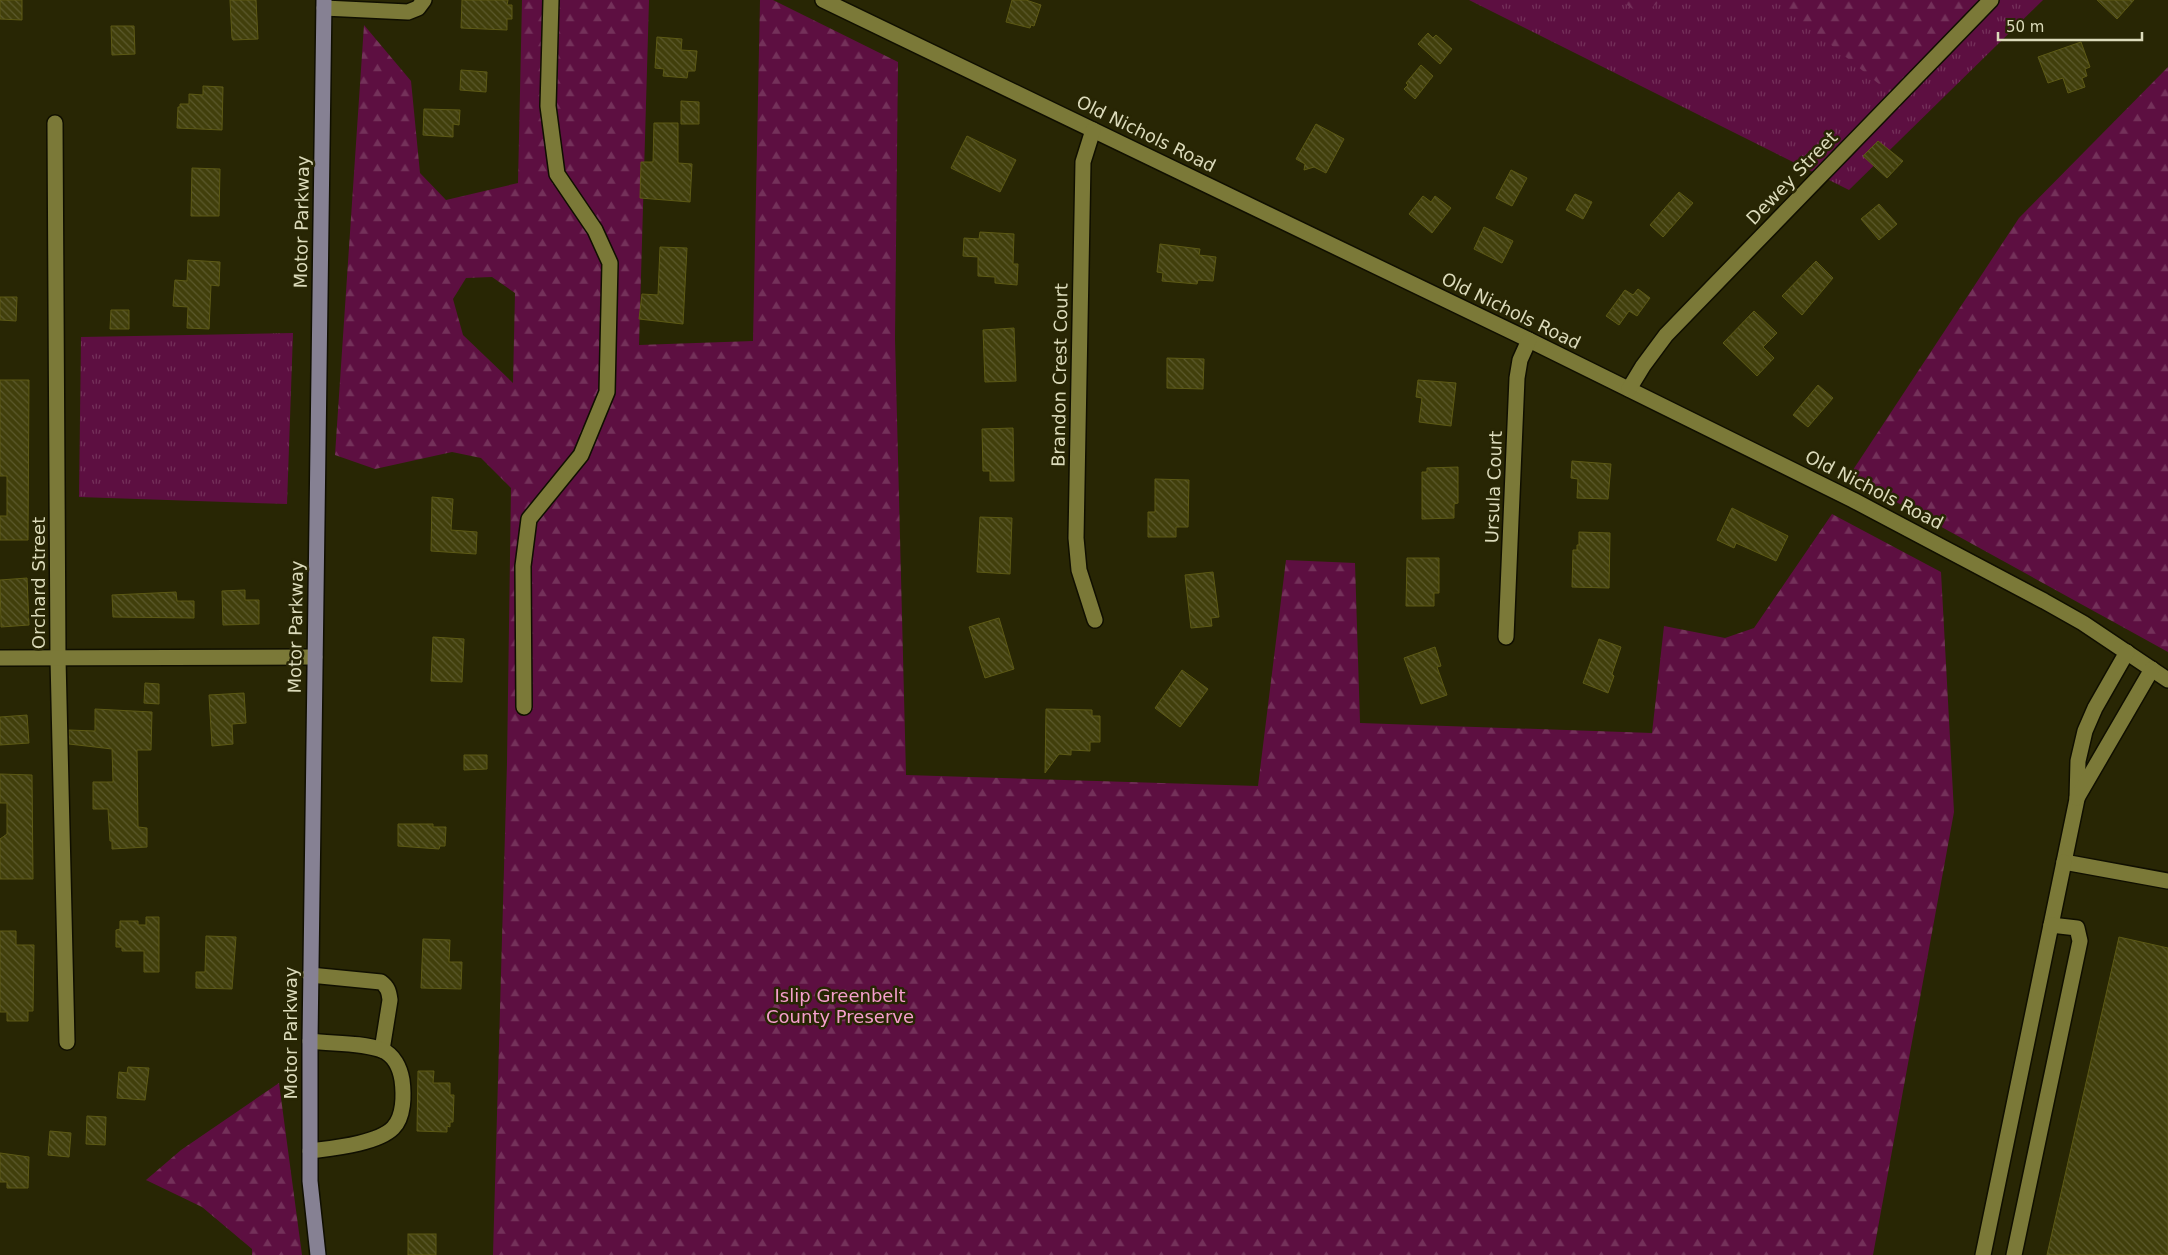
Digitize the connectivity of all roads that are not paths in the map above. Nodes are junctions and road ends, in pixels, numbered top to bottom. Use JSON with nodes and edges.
{"nodes":[{"id":1,"x":424,"y":0,"type":"edge"},
{"id":2,"x":551,"y":0,"type":"edge"},
{"id":3,"x":823,"y":0,"type":"edge"},
{"id":4,"x":1991,"y":0,"type":"edge"},
{"id":5,"x":324,"y":4,"type":"edge"},
{"id":6,"x":55,"y":123,"type":"dead end"},
{"id":7,"x":1093,"y":130,"type":"junction"},
{"id":8,"x":1529,"y":340,"type":"junction"},
{"id":9,"x":1629,"y":389,"type":"junction"},
{"id":10,"x":1095,"y":620,"type":"dead end"},
{"id":11,"x":1506,"y":637,"type":"dead end"},
{"id":12,"x":2127,"y":652,"type":"junction"},
{"id":13,"x":314,"y":657,"type":"junction"},
{"id":14,"x":0,"y":658,"type":"edge"},
{"id":15,"x":58,"y":659,"type":"junction"},
{"id":16,"x":2152,"y":670,"type":"junction"},
{"id":17,"x":2168,"y":680,"type":"edge"},
{"id":18,"x":524,"y":707,"type":"dead end"},
{"id":19,"x":2076,"y":799,"type":"junction"},
{"id":20,"x":2064,"y":862,"type":"junction"},
{"id":21,"x":2168,"y":880,"type":"edge"},
{"id":22,"x":2051,"y":925,"type":"junction"},
{"id":23,"x":310,"y":975,"type":"junction"},
{"id":24,"x":310,"y":1041,"type":"junction"},
{"id":25,"x":67,"y":1042,"type":"dead end"},
{"id":26,"x":382,"y":1050,"type":"junction"},
{"id":27,"x":310,"y":1151,"type":"junction"},
{"id":28,"x":318,"y":1255,"type":"edge"},
{"id":29,"x":1983,"y":1255,"type":"edge"},
{"id":30,"x":2014,"y":1255,"type":"edge"}],
"edges":[{"from":1,"to":5,"type":"street"},
{"from":2,"to":18,"type":"street"},
{"from":3,"to":7,"type":"street","name":"Old Nichols Road"},
{"from":4,"to":9,"type":"street","name":"Dewey Street"},
{"from":5,"to":13,"type":"main road","name":"Motor Parkway"},
{"from":6,"to":15,"type":"street","name":"Orchard Street"},
{"from":7,"to":8,"type":"street","name":"Old Nichols Road"},
{"from":7,"to":10,"type":"street","name":"Brandon Crest Court"},
{"from":8,"to":9,"type":"street","name":"Old Nichols Road"},
{"from":8,"to":11,"type":"street","name":"Ursula Court"},
{"from":9,"to":12,"type":"street","name":"Old Nichols Road"},
{"from":12,"to":16,"type":"street","name":"Old Nichols Road"},
{"from":12,"to":19,"type":"street"},
{"from":13,"to":15,"type":"street"},
{"from":13,"to":23,"type":"main road","name":"Motor Parkway"},
{"from":14,"to":15,"type":"street"},
{"from":15,"to":25,"type":"street","name":"Orchard Street"},
{"from":16,"to":17,"type":"street","name":"Old Nichols Road"},
{"from":16,"to":19,"type":"street"},
{"from":19,"to":20,"type":"street"},
{"from":20,"to":21,"type":"street"},
{"from":20,"to":22,"type":"street"},
{"from":22,"to":29,"type":"street"},
{"from":22,"to":30,"type":"street"},
{"from":23,"to":24,"type":"main road","name":"Motor Parkway"},
{"from":23,"to":26,"type":"street"},
{"from":24,"to":26,"type":"street"},
{"from":24,"to":27,"type":"main road","name":"Motor Parkway"},
{"from":26,"to":27,"type":"street"},
{"from":27,"to":28,"type":"main road","name":"Motor Parkway"}]}
